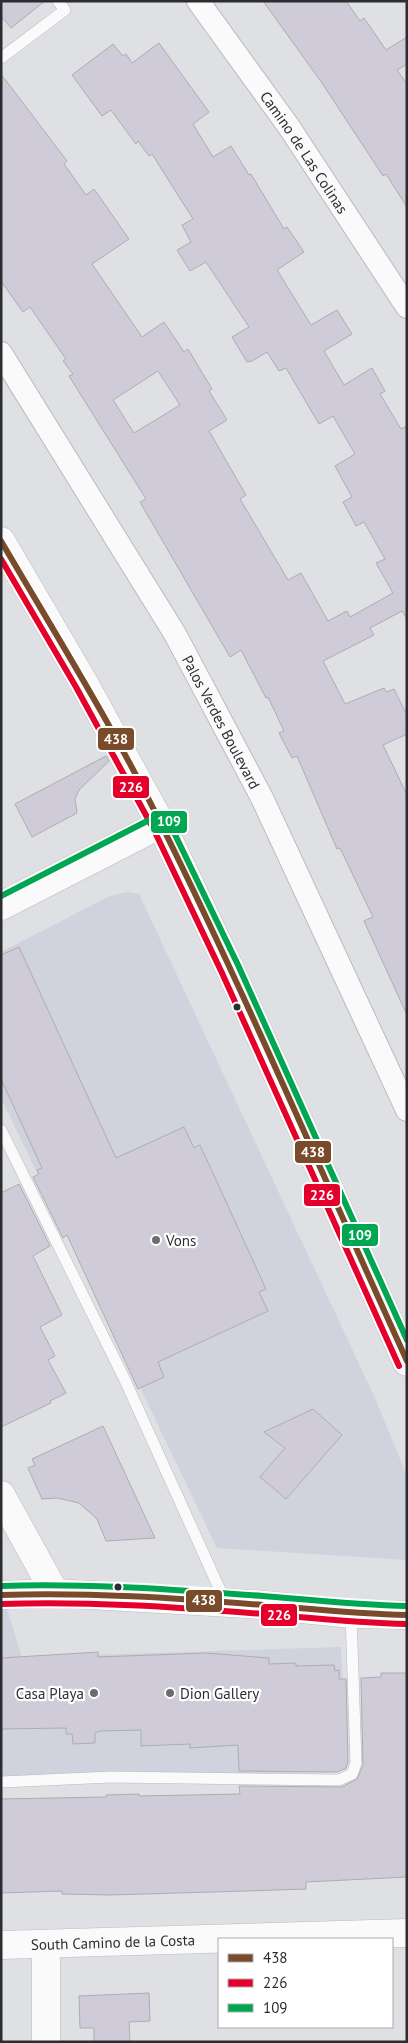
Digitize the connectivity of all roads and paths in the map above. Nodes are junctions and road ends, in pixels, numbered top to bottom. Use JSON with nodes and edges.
{"nodes":[{"id":1,"x":58,"y":1,"type":"edge"},
{"id":2,"x":198,"y":1,"type":"edge"},
{"id":3,"x":1,"y":58,"type":"edge"},
{"id":4,"x":407,"y":307,"type":"edge"},
{"id":5,"x":1,"y":353,"type":"edge"},
{"id":6,"x":1,"y":541,"type":"edge"},
{"id":7,"x":161,"y":824,"type":"junction"},
{"id":8,"x":1,"y":906,"type":"edge"},
{"id":9,"x":407,"y":1110,"type":"edge"},
{"id":10,"x":1,"y":1130,"type":"edge"},
{"id":11,"x":407,"y":1362,"type":"edge"},
{"id":12,"x":1,"y":1495,"type":"edge"},
{"id":13,"x":1,"y":1594,"type":"edge"},
{"id":14,"x":55,"y":1594,"type":"junction"},
{"id":15,"x":225,"y":1603,"type":"junction"},
{"id":16,"x":351,"y":1614,"type":"junction"},
{"id":17,"x":407,"y":1615,"type":"edge"},
{"id":18,"x":1,"y":1782,"type":"edge"},
{"id":19,"x":407,"y":1933,"type":"edge"},
{"id":20,"x":243,"y":1938,"type":"edge"},
{"id":21,"x":218,"y":1939,"type":"edge"},
{"id":22,"x":46,"y":1944,"type":"junction"},
{"id":23,"x":1,"y":1945,"type":"edge"},
{"id":24,"x":46,"y":2042,"type":"edge"}],
"edges":[{"from":1,"to":3,"type":"lane"},
{"from":2,"to":4,"type":"street","name":"Camino de Las Colinas"},
{"from":5,"to":9,"type":"street","name":"Palos Verdes Boulevard"},
{"from":6,"to":7,"type":"main road"},
{"from":7,"to":8,"type":"main road"},
{"from":7,"to":11,"type":"main road"},
{"from":10,"to":15,"type":"lane"},
{"from":12,"to":14,"type":"main road"},
{"from":13,"to":14,"type":"main road"},
{"from":14,"to":15,"type":"main road"},
{"from":15,"to":16,"type":"main road"},
{"from":16,"to":17,"type":"main road"},
{"from":16,"to":18,"type":"lane"},
{"from":19,"to":20,"type":"main road","name":"South Camino de la Costa"},
{"from":21,"to":22,"type":"main road","name":"South Camino de la Costa"},
{"from":22,"to":23,"type":"main road","name":"South Camino de la Costa"},
{"from":22,"to":24,"type":"main road"}]}
